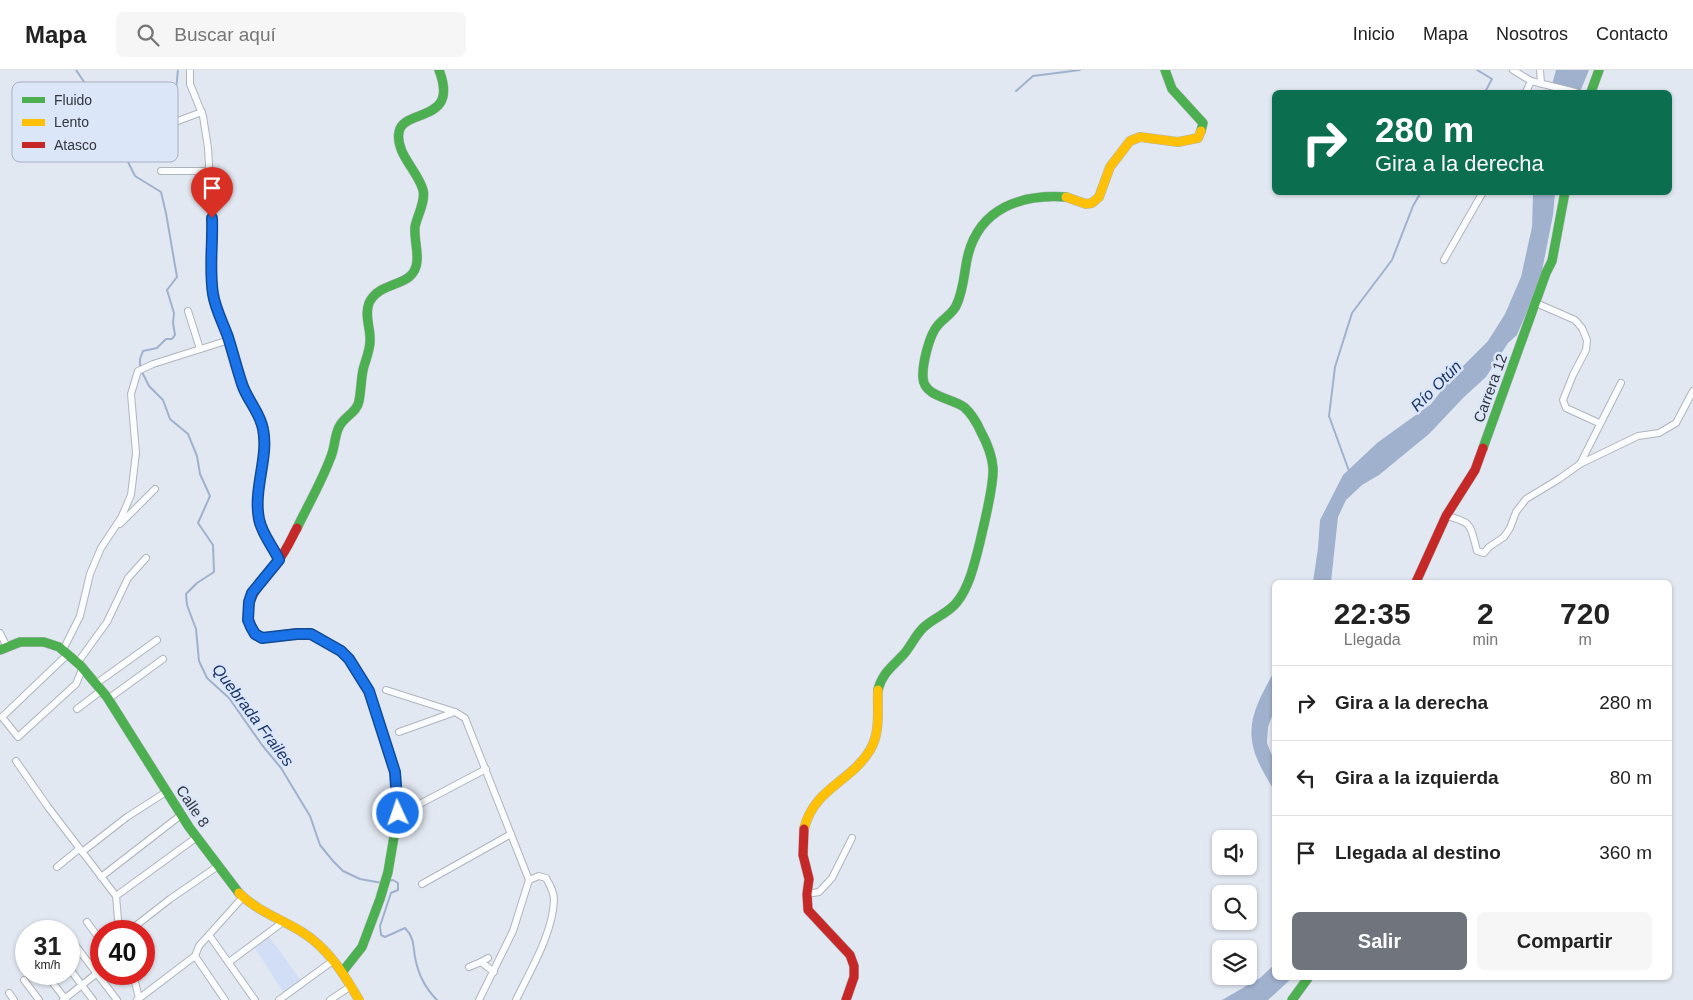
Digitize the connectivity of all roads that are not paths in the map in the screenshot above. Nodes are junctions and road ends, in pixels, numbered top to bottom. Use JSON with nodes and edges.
{"nodes":[{"id":1,"x":190,"y":70,"type":"edge"},
{"id":2,"x":439,"y":70,"type":"edge"},
{"id":3,"x":1165,"y":70,"type":"edge"},
{"id":4,"x":1513,"y":70,"type":"edge"},
{"id":5,"x":1540,"y":70,"type":"edge"},
{"id":6,"x":1599,"y":70,"type":"edge"},
{"id":7,"x":1531,"y":81,"type":"junction"},
{"id":8,"x":1541,"y":83,"type":"junction"},
{"id":9,"x":1527,"y":90,"type":"edge"},
{"id":10,"x":1567,"y":90,"type":"edge"},
{"id":11,"x":1592,"y":90,"type":"edge"},
{"id":12,"x":202,"y":112,"type":"junction"},
{"id":13,"x":178,"y":121,"type":"edge"},
{"id":14,"x":161,"y":171,"type":"dead end"},
{"id":15,"x":209,"y":171,"type":"junction"},
{"id":16,"x":1480,"y":195,"type":"edge"},
{"id":17,"x":1564,"y":195,"type":"edge"},
{"id":18,"x":1444,"y":260,"type":"dead end"},
{"id":19,"x":1536,"y":303,"type":"junction"},
{"id":20,"x":188,"y":311,"type":"dead end"},
{"id":21,"x":229,"y":340,"type":"junction"},
{"id":22,"x":200,"y":349,"type":"junction"},
{"id":23,"x":1621,"y":383,"type":"dead end"},
{"id":24,"x":1693,"y":391,"type":"edge"},
{"id":25,"x":1599,"y":423,"type":"junction"},
{"id":26,"x":1580,"y":464,"type":"junction"},
{"id":27,"x":155,"y":489,"type":"dead end"},
{"id":28,"x":1446,"y":516,"type":"junction"},
{"id":29,"x":110,"y":534,"type":"junction"},
{"id":30,"x":146,"y":558,"type":"dead end"},
{"id":31,"x":279,"y":560,"type":"junction"},
{"id":32,"x":1417,"y":580,"type":"edge"},
{"id":33,"x":0,"y":634,"type":"edge"},
{"id":34,"x":157,"y":640,"type":"dead end"},
{"id":35,"x":3,"y":648,"type":"edge"},
{"id":36,"x":66,"y":652,"type":"junction"},
{"id":37,"x":163,"y":659,"type":"dead end"},
{"id":38,"x":80,"y":664,"type":"junction"},
{"id":39,"x":100,"y":687,"type":"junction"},
{"id":40,"x":386,"y":690,"type":"dead end"},
{"id":41,"x":108,"y":698,"type":"junction"},
{"id":42,"x":77,"y":710,"type":"dead end"},
{"id":43,"x":456,"y":712,"type":"junction"},
{"id":44,"x":399,"y":732,"type":"dead end"},
{"id":45,"x":16,"y":761,"type":"dead end"},
{"id":46,"x":486,"y":769,"type":"junction"},
{"id":47,"x":166,"y":792,"type":"junction"},
{"id":48,"x":414,"y":807,"type":"dead end"},
{"id":49,"x":181,"y":815,"type":"junction"},
{"id":50,"x":512,"y":834,"type":"junction"},
{"id":51,"x":197,"y":837,"type":"junction"},
{"id":52,"x":852,"y":838,"type":"dead end"},
{"id":53,"x":81,"y":851,"type":"junction"},
{"id":54,"x":218,"y":866,"type":"junction"},
{"id":55,"x":57,"y":867,"type":"dead end"},
{"id":56,"x":101,"y":877,"type":"junction"},
{"id":57,"x":529,"y":880,"type":"junction"},
{"id":58,"x":422,"y":884,"type":"dead end"},
{"id":59,"x":807,"y":894,"type":"junction"},
{"id":60,"x":116,"y":896,"type":"junction"},
{"id":61,"x":243,"y":897,"type":"junction"},
{"id":62,"x":118,"y":920,"type":"edge"},
{"id":63,"x":143,"y":920,"type":"edge"},
{"id":64,"x":87,"y":922,"type":"dead end"},
{"id":65,"x":283,"y":922,"type":"junction"},
{"id":66,"x":90,"y":926,"type":"edge"},
{"id":67,"x":209,"y":935,"type":"junction"},
{"id":68,"x":80,"y":950,"type":"edge"},
{"id":69,"x":195,"y":956,"type":"junction"},
{"id":70,"x":488,"y":958,"type":"dead end"},
{"id":71,"x":334,"y":960,"type":"junction"},
{"id":72,"x":90,"y":962,"type":"edge"},
{"id":73,"x":229,"y":962,"type":"junction"},
{"id":74,"x":480,"y":962,"type":"junction"},
{"id":75,"x":469,"y":967,"type":"dead end"},
{"id":76,"x":342,"y":971,"type":"junction"},
{"id":77,"x":494,"y":972,"type":"junction"},
{"id":78,"x":90,"y":979,"type":"edge"},
{"id":79,"x":1307,"y":980,"type":"edge"},
{"id":80,"x":80,"y":982,"type":"edge"},
{"id":81,"x":28,"y":985,"type":"edge"},
{"id":82,"x":54,"y":985,"type":"edge"},
{"id":83,"x":82,"y":985,"type":"junction"},
{"id":84,"x":107,"y":985,"type":"edge"},
{"id":85,"x":137,"y":985,"type":"edge"},
{"id":86,"x":351,"y":986,"type":"junction"},
{"id":87,"x":8,"y":993,"type":"dead end"},
{"id":88,"x":138,"y":999,"type":"edge"},
{"id":89,"x":284,"y":999,"type":"edge"},
{"id":90,"x":14,"y":1000,"type":"edge"},
{"id":91,"x":39,"y":1000,"type":"edge"},
{"id":92,"x":64,"y":1000,"type":"edge"},
{"id":93,"x":93,"y":1000,"type":"edge"},
{"id":94,"x":117,"y":1000,"type":"edge"},
{"id":95,"x":225,"y":1000,"type":"edge"},
{"id":96,"x":255,"y":1000,"type":"edge"},
{"id":97,"x":330,"y":1000,"type":"edge"},
{"id":98,"x":359,"y":1000,"type":"edge"},
{"id":99,"x":480,"y":1000,"type":"edge"},
{"id":100,"x":516,"y":1000,"type":"edge"},
{"id":101,"x":846,"y":1000,"type":"edge"},
{"id":102,"x":1292,"y":1000,"type":"edge"}],
"edges":[{"from":1,"to":12,"type":"street"},
{"from":2,"to":31,"type":"street"},
{"from":3,"to":59,"type":"street"},
{"from":4,"to":7,"type":"street"},
{"from":5,"to":8,"type":"street"},
{"from":6,"to":11,"type":"street"},
{"from":7,"to":8,"type":"street"},
{"from":7,"to":9,"type":"street"},
{"from":8,"to":10,"type":"street"},
{"from":12,"to":13,"type":"street"},
{"from":12,"to":15,"type":"street"},
{"from":14,"to":15,"type":"street"},
{"from":15,"to":21,"type":"street"},
{"from":16,"to":18,"type":"street"},
{"from":17,"to":19,"type":"street","name":"Carrera 12"},
{"from":19,"to":25,"type":"street"},
{"from":19,"to":28,"type":"street","name":"Carrera 12"},
{"from":20,"to":22,"type":"street"},
{"from":21,"to":22,"type":"street"},
{"from":21,"to":31,"type":"street"},
{"from":22,"to":29,"type":"street"},
{"from":23,"to":25,"type":"street"},
{"from":24,"to":26,"type":"street"},
{"from":25,"to":26,"type":"street"},
{"from":26,"to":28,"type":"street"},
{"from":27,"to":29,"type":"street"},
{"from":28,"to":32,"type":"street","name":"Carrera 12"},
{"from":29,"to":36,"type":"street"},
{"from":30,"to":38,"type":"street"},
{"from":31,"to":76,"type":"street"},
{"from":33,"to":35,"type":"street"},
{"from":34,"to":39,"type":"street"},
{"from":35,"to":36,"type":"street","name":"Calle 8"},
{"from":36,"to":38,"type":"street","name":"Calle 8"},
{"from":36,"to":38,"type":"street"},
{"from":37,"to":41,"type":"street"},
{"from":38,"to":39,"type":"street","name":"Calle 8"},
{"from":39,"to":41,"type":"street","name":"Calle 8"},
{"from":39,"to":42,"type":"street"},
{"from":40,"to":43,"type":"street"},
{"from":41,"to":47,"type":"street","name":"Calle 8"},
{"from":43,"to":44,"type":"street"},
{"from":43,"to":46,"type":"street"},
{"from":45,"to":53,"type":"street"},
{"from":46,"to":48,"type":"street"},
{"from":46,"to":50,"type":"street"},
{"from":47,"to":49,"type":"street","name":"Calle 8"},
{"from":47,"to":53,"type":"street"},
{"from":49,"to":51,"type":"street","name":"Calle 8"},
{"from":49,"to":56,"type":"street"},
{"from":50,"to":57,"type":"street"},
{"from":50,"to":58,"type":"street"},
{"from":51,"to":54,"type":"street","name":"Calle 8"},
{"from":51,"to":60,"type":"street"},
{"from":52,"to":59,"type":"street"},
{"from":53,"to":55,"type":"street"},
{"from":53,"to":56,"type":"street"},
{"from":54,"to":61,"type":"street","name":"Calle 8"},
{"from":54,"to":63,"type":"street"},
{"from":56,"to":60,"type":"street"},
{"from":57,"to":77,"type":"street"},
{"from":57,"to":100,"type":"street"},
{"from":59,"to":101,"type":"street"},
{"from":60,"to":62,"type":"street"},
{"from":61,"to":65,"type":"street","name":"Calle 8"},
{"from":61,"to":67,"type":"street"},
{"from":64,"to":66,"type":"street"},
{"from":65,"to":71,"type":"street","name":"Calle 8"},
{"from":65,"to":73,"type":"street"},
{"from":67,"to":69,"type":"street"},
{"from":67,"to":73,"type":"street"},
{"from":68,"to":72,"type":"street"},
{"from":69,"to":88,"type":"street"},
{"from":69,"to":95,"type":"street"},
{"from":70,"to":74,"type":"street"},
{"from":71,"to":76,"type":"street","name":"Calle 8"},
{"from":71,"to":89,"type":"street"},
{"from":73,"to":96,"type":"street"},
{"from":74,"to":75,"type":"street"},
{"from":74,"to":77,"type":"street"},
{"from":76,"to":86,"type":"street","name":"Calle 8"},
{"from":77,"to":99,"type":"street"},
{"from":78,"to":83,"type":"street"},
{"from":79,"to":102,"type":"street"},
{"from":80,"to":83,"type":"street"},
{"from":81,"to":91,"type":"street"},
{"from":82,"to":92,"type":"street"},
{"from":83,"to":92,"type":"street"},
{"from":83,"to":93,"type":"street"},
{"from":84,"to":94,"type":"street"},
{"from":85,"to":88,"type":"street"},
{"from":86,"to":97,"type":"street"},
{"from":86,"to":98,"type":"street","name":"Calle 8"},
{"from":87,"to":90,"type":"street"}]}
